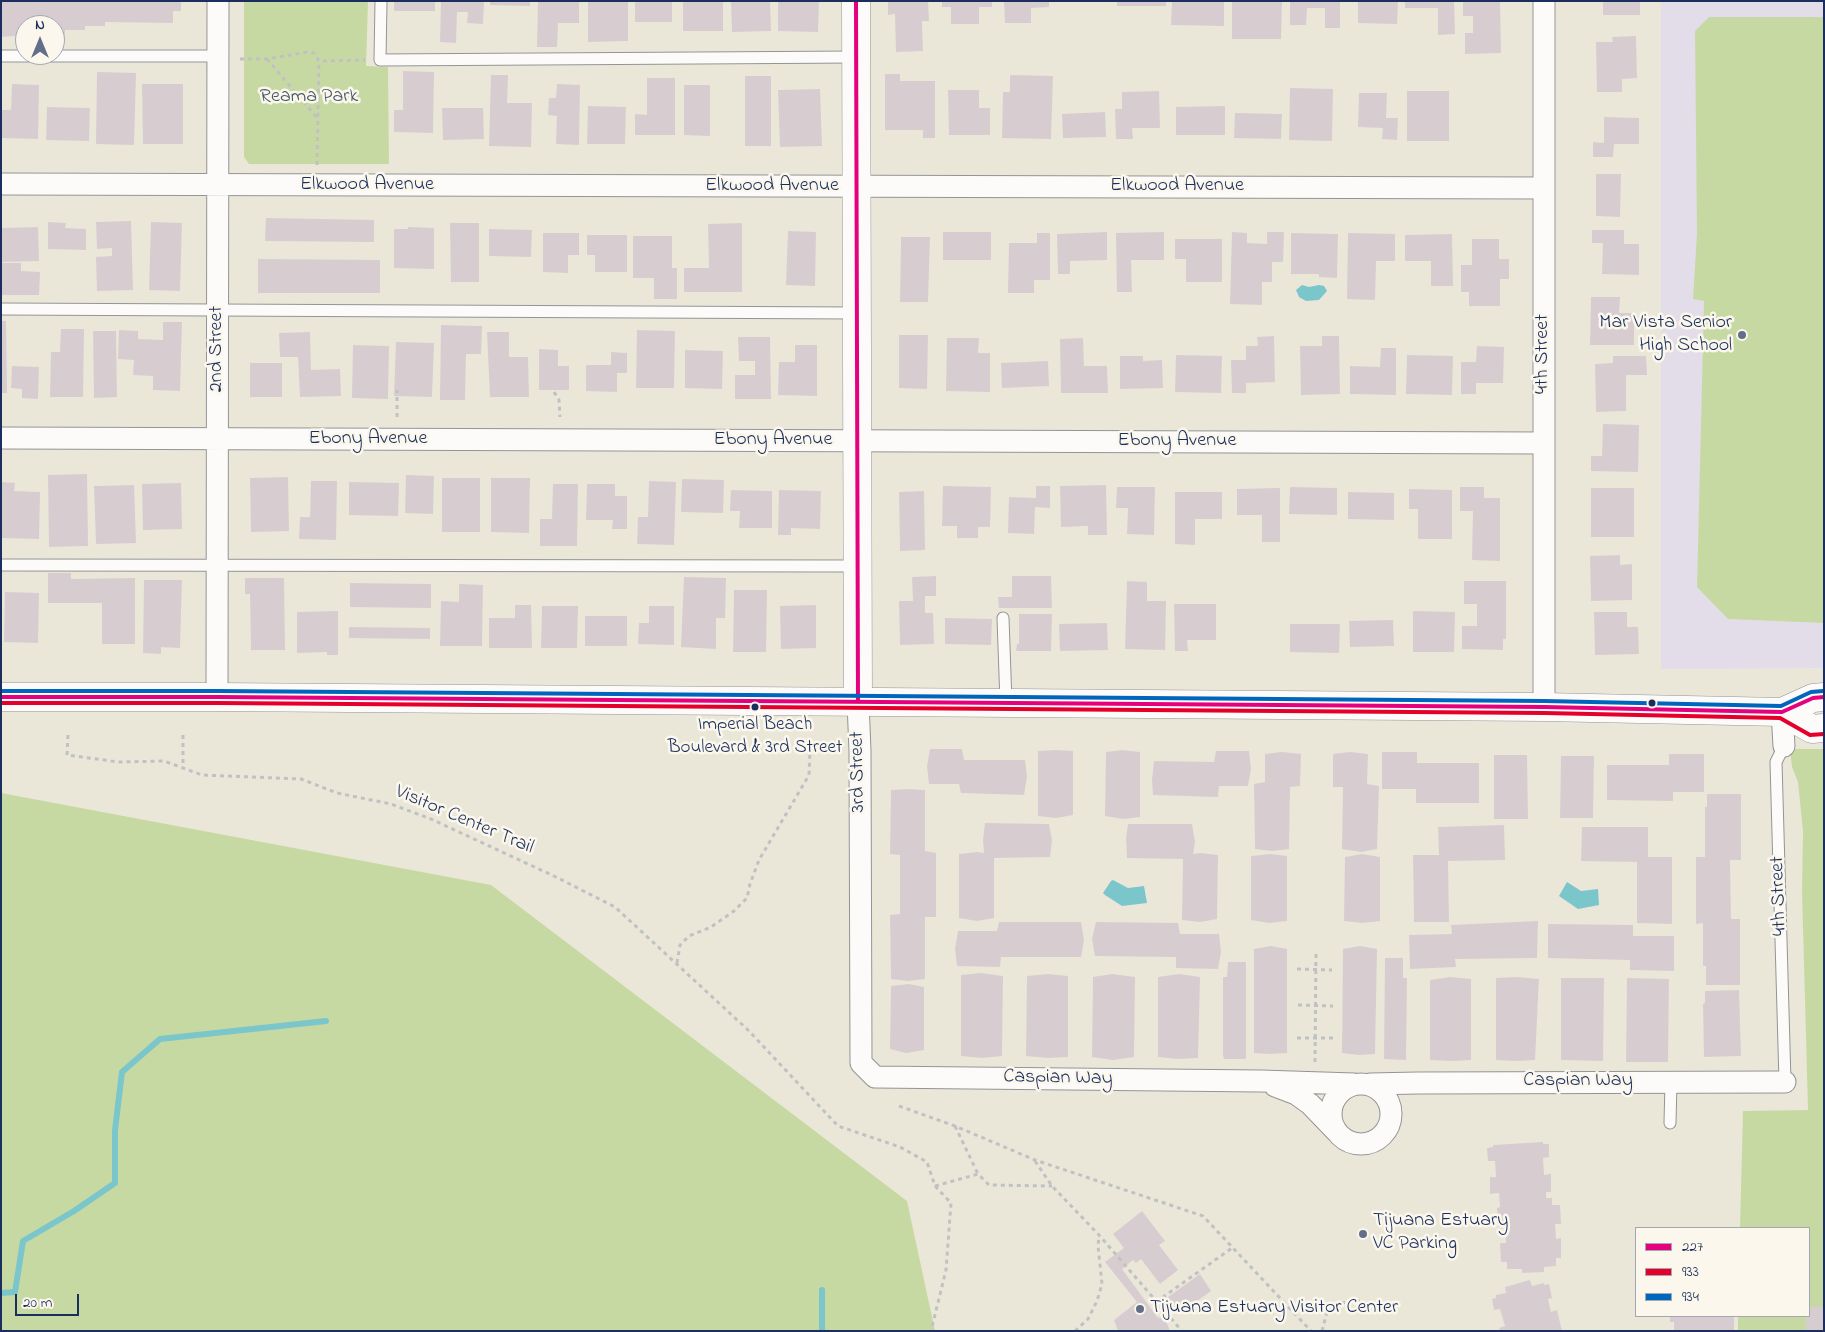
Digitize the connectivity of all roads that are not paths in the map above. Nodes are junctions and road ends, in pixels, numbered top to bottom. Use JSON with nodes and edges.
{"nodes":[{"id":1,"x":218,"y":1,"type":"edge"},
{"id":2,"x":381,"y":1,"type":"edge"},
{"id":3,"x":856,"y":1,"type":"edge"},
{"id":4,"x":1544,"y":1,"type":"edge"},
{"id":5,"x":1,"y":56,"type":"edge"},
{"id":6,"x":218,"y":56,"type":"junction"},
{"id":7,"x":856,"y":57,"type":"junction"},
{"id":8,"x":1,"y":184,"type":"edge"},
{"id":9,"x":218,"y":186,"type":"junction"},
{"id":10,"x":857,"y":187,"type":"junction"},
{"id":11,"x":1544,"y":188,"type":"junction"},
{"id":12,"x":1,"y":308,"type":"edge"},
{"id":13,"x":218,"y":309,"type":"junction"},
{"id":14,"x":857,"y":313,"type":"junction"},
{"id":15,"x":1,"y":438,"type":"edge"},
{"id":16,"x":217,"y":439,"type":"junction"},
{"id":17,"x":857,"y":441,"type":"junction"},
{"id":18,"x":1544,"y":443,"type":"junction"},
{"id":19,"x":1,"y":564,"type":"edge"},
{"id":20,"x":217,"y":565,"type":"junction"},
{"id":21,"x":857,"y":566,"type":"junction"},
{"id":22,"x":1003,"y":618,"type":"dead end"},
{"id":23,"x":1,"y":697,"type":"edge"},
{"id":24,"x":217,"y":697,"type":"junction"},
{"id":25,"x":1824,"y":698,"type":"edge"},
{"id":26,"x":858,"y":702,"type":"junction"},
{"id":27,"x":1006,"y":703,"type":"junction"},
{"id":28,"x":1544,"y":707,"type":"junction"},
{"id":29,"x":1782,"y":712,"type":"junction"},
{"id":30,"x":1824,"y":728,"type":"edge"},
{"id":31,"x":1784,"y":746,"type":"joint"},
{"id":32,"x":861,"y":1063,"type":"joint"},
{"id":33,"x":1261,"y":1081,"type":"junction"},
{"id":34,"x":1671,"y":1082,"type":"junction"},
{"id":35,"x":1785,"y":1082,"type":"joint"},
{"id":36,"x":1362,"y":1084,"type":"junction"},
{"id":37,"x":1670,"y":1123,"type":"dead end"},
{"id":38,"x":1336,"y":1131,"type":"junction"}],
"edges":[{"from":1,"to":6,"type":"street","name":"2nd Street"},
{"from":2,"to":7,"type":"lane"},
{"from":3,"to":7,"type":"main road","name":"3rd Street"},
{"from":4,"to":11,"type":"street","name":"4th Street"},
{"from":5,"to":6,"type":"lane"},
{"from":6,"to":9,"type":"street","name":"2nd Street"},
{"from":7,"to":10,"type":"main road","name":"3rd Street"},
{"from":8,"to":9,"type":"street","name":"Elkwood Avenue"},
{"from":9,"to":10,"type":"street","name":"Elkwood Avenue"},
{"from":9,"to":13,"type":"street","name":"2nd Street"},
{"from":10,"to":11,"type":"street","name":"Elkwood Avenue"},
{"from":10,"to":14,"type":"main road","name":"3rd Street"},
{"from":11,"to":18,"type":"street","name":"4th Street"},
{"from":12,"to":13,"type":"lane"},
{"from":13,"to":14,"type":"lane"},
{"from":13,"to":16,"type":"street","name":"2nd Street"},
{"from":14,"to":17,"type":"main road","name":"3rd Street"},
{"from":15,"to":16,"type":"street","name":"Ebony Avenue"},
{"from":16,"to":17,"type":"street","name":"Ebony Avenue"},
{"from":16,"to":20,"type":"street","name":"2nd Street"},
{"from":17,"to":18,"type":"street","name":"Ebony Avenue"},
{"from":17,"to":21,"type":"main road","name":"3rd Street"},
{"from":18,"to":28,"type":"street","name":"4th Street"},
{"from":19,"to":20,"type":"lane"},
{"from":20,"to":21,"type":"lane"},
{"from":20,"to":24,"type":"street","name":"2nd Street"},
{"from":21,"to":26,"type":"main road","name":"3rd Street"},
{"from":22,"to":27,"type":"lane"},
{"from":23,"to":24,"type":"main road"},
{"from":24,"to":26,"type":"main road"},
{"from":25,"to":29,"type":"main road"},
{"from":26,"to":27,"type":"main road"},
{"from":26,"to":32,"type":"street","name":"3rd Street"},
{"from":27,"to":28,"type":"main road"},
{"from":28,"to":29,"type":"main road"},
{"from":29,"to":30,"type":"main road"},
{"from":29,"to":31,"type":"street","name":"4th Street"},
{"from":31,"to":35,"type":"lane","name":"4th Street"},
{"from":32,"to":33,"type":"street","name":"Caspian Way"},
{"from":33,"to":36,"type":"street","name":"Caspian Way"},
{"from":33,"to":38,"type":"street","name":"Caspian Way"},
{"from":34,"to":35,"type":"street","name":"Caspian Way"},
{"from":34,"to":36,"type":"street","name":"Caspian Way"},
{"from":34,"to":37,"type":"lane"},
{"from":36,"to":38,"type":"street"},
{"from":36,"to":38,"type":"street","name":"Caspian Way"}]}
